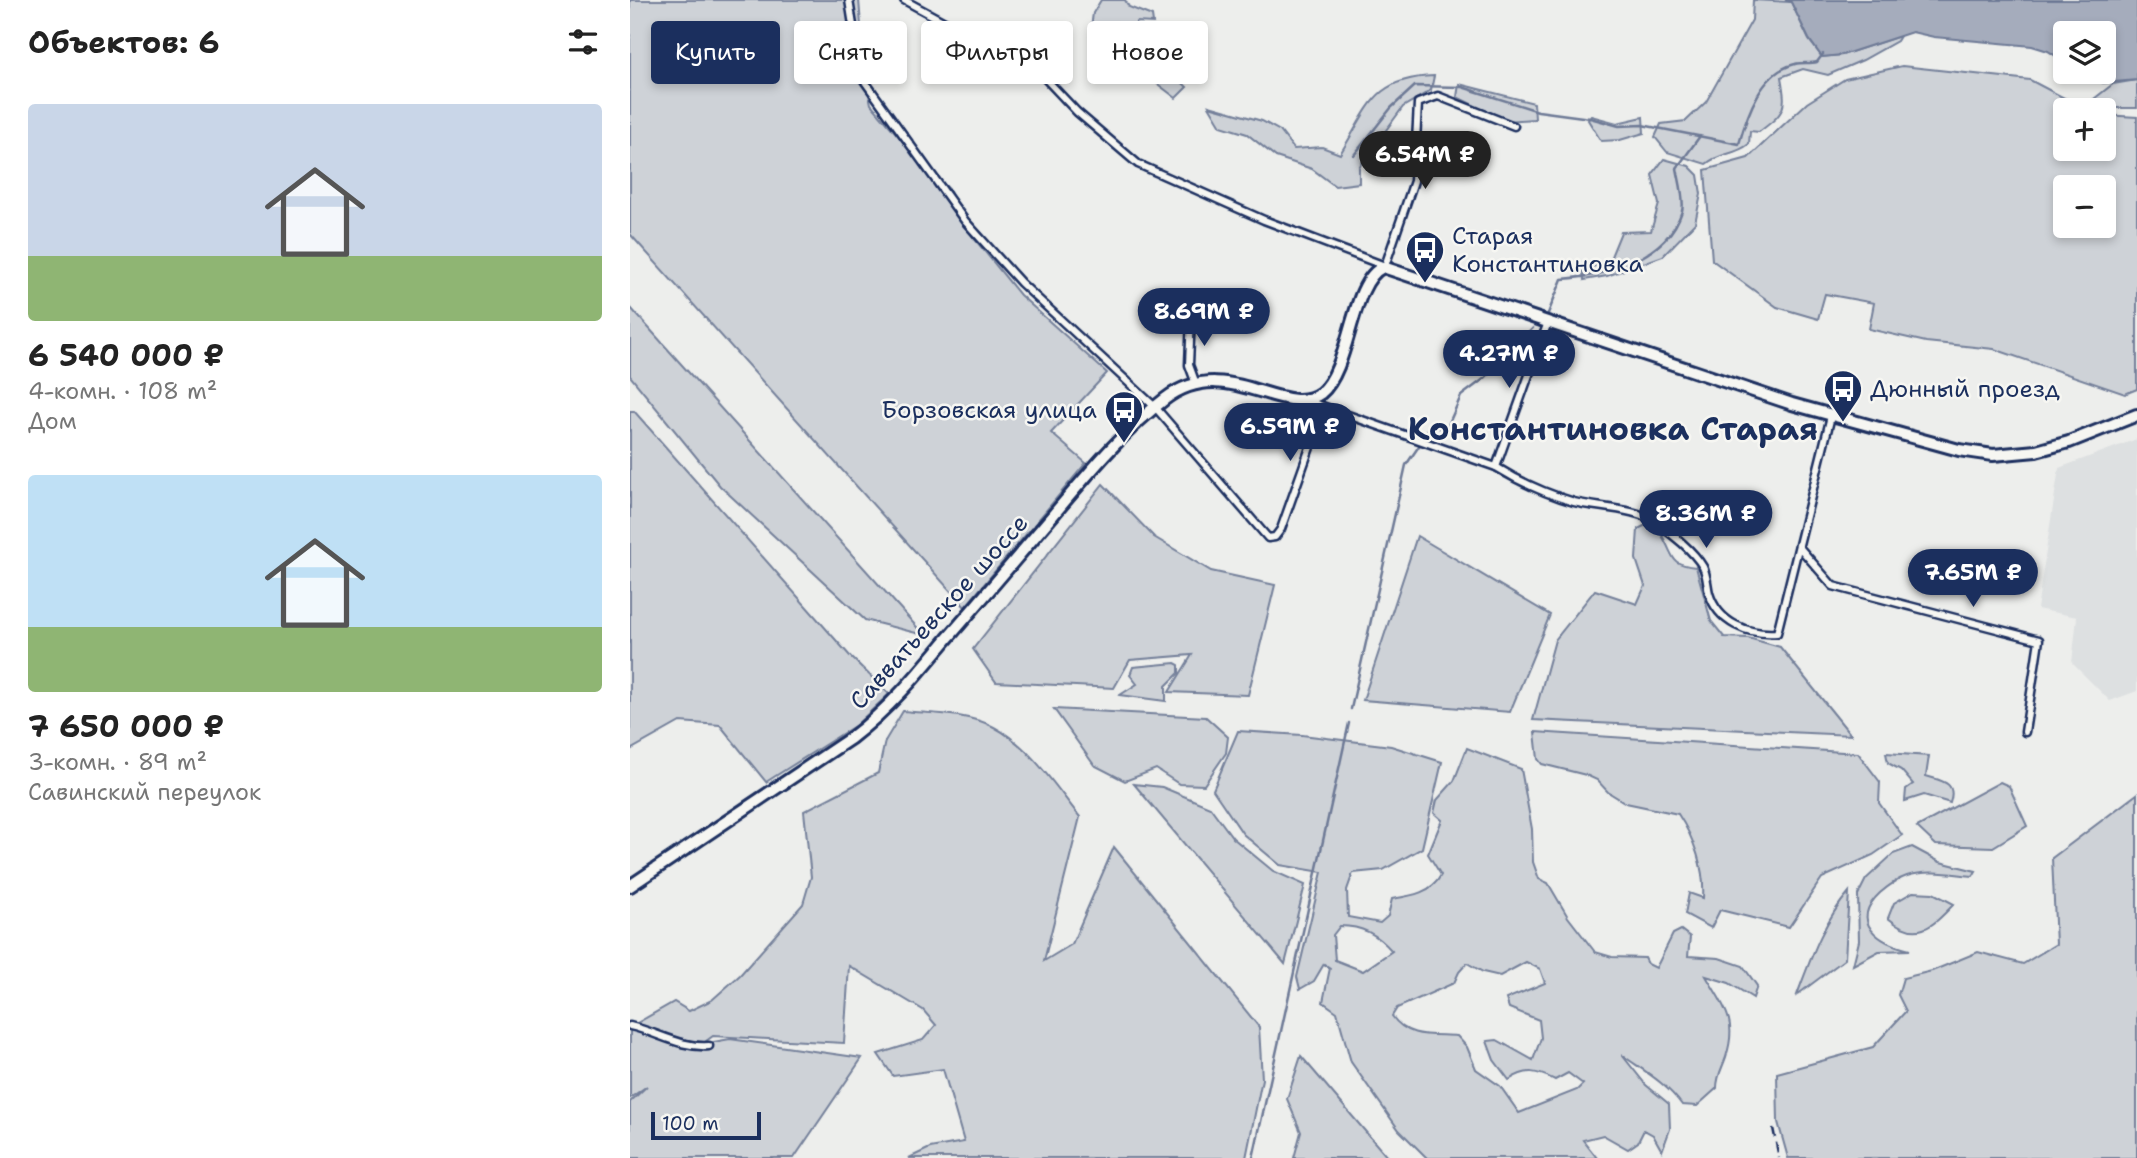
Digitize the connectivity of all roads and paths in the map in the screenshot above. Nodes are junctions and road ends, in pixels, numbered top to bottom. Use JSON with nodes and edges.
{"nodes":[{"id":1,"x":849,"y":0,"type":"edge"},
{"id":2,"x":904,"y":0,"type":"edge"},
{"id":3,"x":1514,"y":126,"type":"dead end"},
{"id":4,"x":1385,"y":266,"type":"junction"},
{"id":5,"x":1191,"y":316,"type":"dead end"},
{"id":6,"x":1548,"y":322,"type":"junction"},
{"id":7,"x":1196,"y":384,"type":"junction"},
{"id":8,"x":1305,"y":400,"type":"junction"},
{"id":9,"x":1155,"y":407,"type":"junction"},
{"id":10,"x":1324,"y":408,"type":"junction"},
{"id":11,"x":2137,"y":415,"type":"edge"},
{"id":12,"x":1831,"y":416,"type":"junction"},
{"id":13,"x":1496,"y":467,"type":"junction"},
{"id":14,"x":1799,"y":547,"type":"junction"},
{"id":15,"x":2025,"y":732,"type":"dead end"},
{"id":16,"x":630,"y":886,"type":"edge"},
{"id":17,"x":630,"y":1026,"type":"edge"},
{"id":18,"x":709,"y":1046,"type":"dead end"}],
"edges":[{"from":1,"to":9,"type":"street"},
{"from":2,"to":4,"type":"street"},
{"from":3,"to":4,"type":"street"},
{"from":4,"to":6,"type":"main road"},
{"from":4,"to":8,"type":"main road"},
{"from":5,"to":7,"type":"street"},
{"from":6,"to":12,"type":"main road"},
{"from":6,"to":13,"type":"street"},
{"from":7,"to":8,"type":"main road"},
{"from":7,"to":9,"type":"main road","name":"Савватьевское шоссе"},
{"from":8,"to":10,"type":"street"},
{"from":9,"to":10,"type":"street"},
{"from":9,"to":16,"type":"main road","name":"Савватьевское шоссе"},
{"from":10,"to":13,"type":"street"},
{"from":11,"to":12,"type":"main road"},
{"from":12,"to":14,"type":"street"},
{"from":13,"to":14,"type":"street"},
{"from":14,"to":15,"type":"street"},
{"from":17,"to":18,"type":"street"}]}
